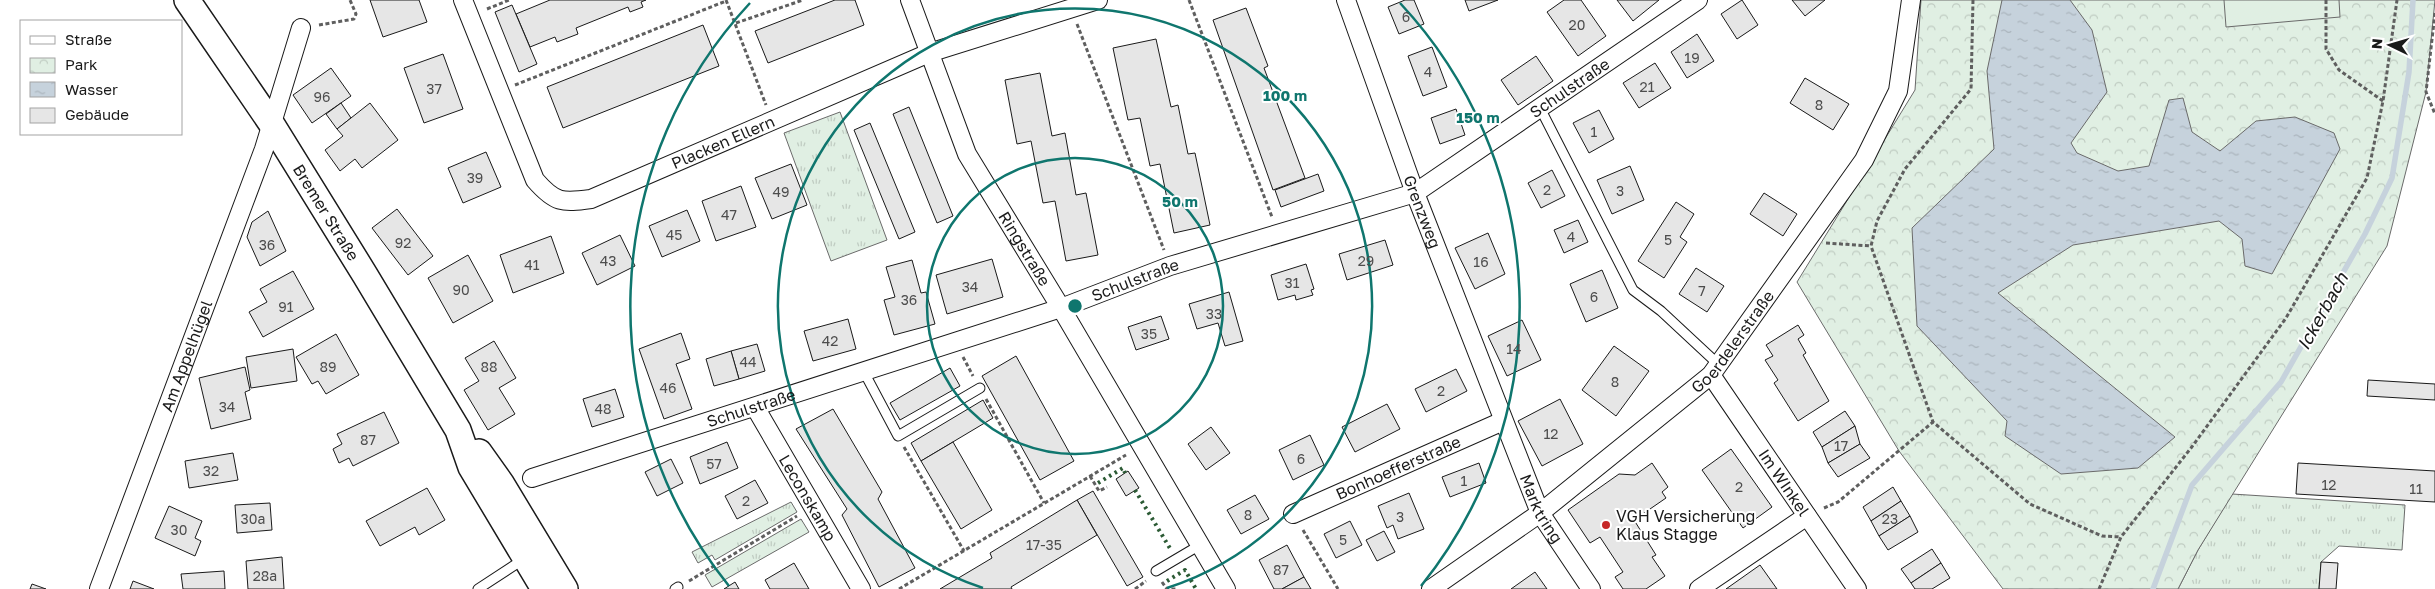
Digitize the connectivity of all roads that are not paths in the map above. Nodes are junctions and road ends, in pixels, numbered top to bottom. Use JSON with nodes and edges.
{"nodes":[{"id":1,"x":187,"y":0,"type":"edge"},
{"id":2,"x":910,"y":0,"type":"edge"},
{"id":3,"x":1098,"y":0,"type":"edge"},
{"id":4,"x":1346,"y":0,"type":"edge"},
{"id":5,"x":1698,"y":0,"type":"edge"},
{"id":6,"x":1911,"y":0,"type":"edge"},
{"id":7,"x":467,"y":8,"type":"edge"},
{"id":8,"x":301,"y":28,"type":"road end"},
{"id":9,"x":929,"y":53,"type":"junction"},
{"id":10,"x":1540,"y":108,"type":"junction"},
{"id":11,"x":271,"y":123,"type":"junction"},
{"id":12,"x":1415,"y":193,"type":"junction"},
{"id":13,"x":1062,"y":308,"type":"junction"},
{"id":14,"x":1715,"y":370,"type":"junction"},
{"id":15,"x":864,"y":372,"type":"junction"},
{"id":16,"x":980,"y":388,"type":"road end"},
{"id":17,"x":755,"y":407,"type":"junction"},
{"id":18,"x":1503,"y":421,"type":"junction"},
{"id":19,"x":532,"y":478,"type":"dead end"},
{"id":20,"x":1294,"y":514,"type":"road end"},
{"id":21,"x":1540,"y":514,"type":"junction"},
{"id":22,"x":1807,"y":516,"type":"junction"},
{"id":23,"x":1200,"y":544,"type":"junction"},
{"id":24,"x":534,"y":553,"type":"junction"},
{"id":25,"x":1156,"y":571,"type":"dead end"},
{"id":26,"x":99,"y":589,"type":"edge"},
{"id":27,"x":478,"y":589,"type":"edge"},
{"id":28,"x":544,"y":589,"type":"edge"},
{"id":29,"x":565,"y":589,"type":"edge"},
{"id":30,"x":861,"y":589,"type":"edge"},
{"id":31,"x":1226,"y":589,"type":"edge"},
{"id":32,"x":1431,"y":589,"type":"edge"},
{"id":33,"x":1591,"y":589,"type":"edge"},
{"id":34,"x":1699,"y":589,"type":"edge"},
{"id":35,"x":1857,"y":589,"type":"edge"}],
"edges":[{"from":1,"to":11,"type":"street","name":"Bremer Straße"},
{"from":2,"to":9,"type":"street","name":"Ringstraße"},
{"from":3,"to":9,"type":"street","name":"Placken Ellern"},
{"from":4,"to":12,"type":"street","name":"Grenzweg"},
{"from":5,"to":10,"type":"street","name":"Schulstraße"},
{"from":6,"to":14,"type":"street","name":"Goerdelerstraße"},
{"from":7,"to":9,"type":"street","name":"Placken Ellern"},
{"from":8,"to":11,"type":"street"},
{"from":9,"to":13,"type":"street","name":"Ringstraße"},
{"from":10,"to":12,"type":"street","name":"Schulstraße"},
{"from":10,"to":14,"type":"lane"},
{"from":11,"to":24,"type":"street","name":"Bremer Straße"},
{"from":11,"to":26,"type":"street","name":"Am Appelhügel"},
{"from":12,"to":13,"type":"street","name":"Schulstraße"},
{"from":12,"to":18,"type":"street","name":"Grenzweg"},
{"from":13,"to":15,"type":"street","name":"Schulstraße"},
{"from":13,"to":23,"type":"street","name":"Ringstraße"},
{"from":14,"to":21,"type":"street","name":"Goerdelerstraße"},
{"from":14,"to":22,"type":"street","name":"Im WInkel"},
{"from":15,"to":16,"type":"lane"},
{"from":15,"to":17,"type":"street","name":"Schulstraße"},
{"from":17,"to":19,"type":"street","name":"Schulstraße"},
{"from":17,"to":30,"type":"street","name":"Leconskamp"},
{"from":18,"to":20,"type":"street","name":"Bonhoefferstraße"},
{"from":18,"to":21,"type":"street","name":"Marktring"},
{"from":21,"to":32,"type":"street","name":"Goerdelerstraße"},
{"from":21,"to":33,"type":"street","name":"Marktring"},
{"from":22,"to":34,"type":"street"},
{"from":22,"to":35,"type":"street","name":"Im WInkel"},
{"from":23,"to":25,"type":"lane"},
{"from":23,"to":31,"type":"street","name":"Ringstraße"},
{"from":24,"to":27,"type":"lane"},
{"from":24,"to":28,"type":"street","name":"Bremer Straße"},
{"from":24,"to":29,"type":"street","name":"Bremer Straße"}]}
